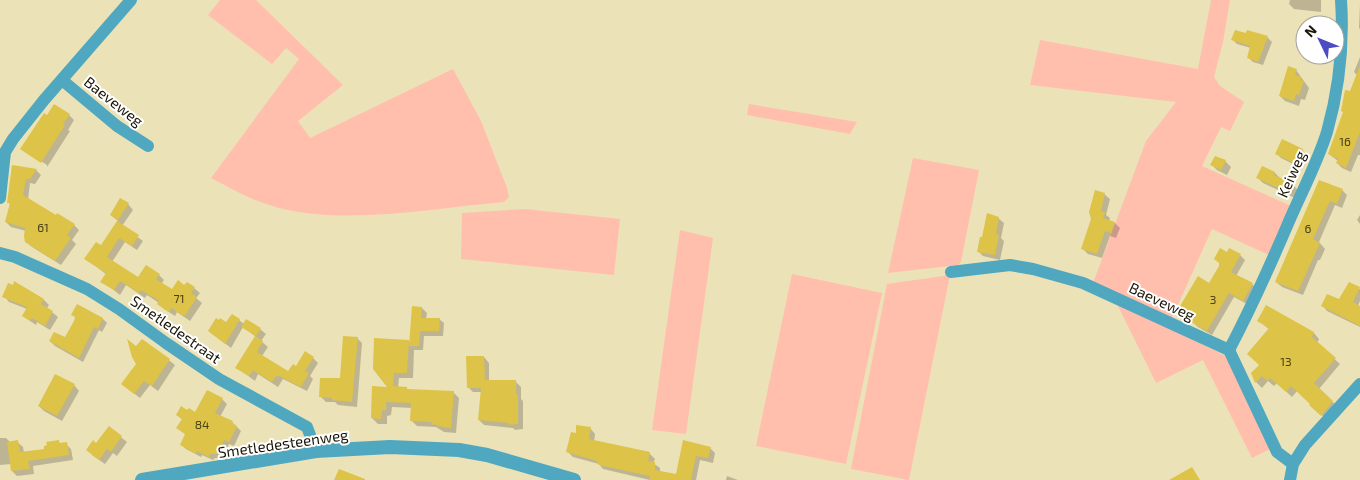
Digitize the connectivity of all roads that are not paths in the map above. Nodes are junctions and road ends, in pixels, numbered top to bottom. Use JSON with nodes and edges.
{"nodes":[{"id":1,"x":131,"y":0,"type":"edge"},
{"id":2,"x":1340,"y":0,"type":"edge"},
{"id":3,"x":62,"y":80,"type":"junction"},
{"id":4,"x":148,"y":146,"type":"dead end"},
{"id":5,"x":3,"y":151,"type":"edge"},
{"id":6,"x":0,"y":198,"type":"edge"},
{"id":7,"x":0,"y":253,"type":"edge"},
{"id":8,"x":951,"y":272,"type":"dead end"},
{"id":9,"x":1229,"y":350,"type":"junction"},
{"id":10,"x":1360,"y":384,"type":"edge"},
{"id":11,"x":316,"y":451,"type":"junction"},
{"id":12,"x":1293,"y":464,"type":"junction"},
{"id":13,"x":142,"y":480,"type":"edge"},
{"id":14,"x":574,"y":480,"type":"edge"},
{"id":15,"x":1290,"y":480,"type":"edge"}],
"edges":[{"from":1,"to":3,"type":"street"},
{"from":2,"to":9,"type":"street","name":"Keiweg"},
{"from":3,"to":4,"type":"street","name":"Baeveweg"},
{"from":3,"to":5,"type":"street"},
{"from":5,"to":6,"type":"street"},
{"from":7,"to":11,"type":"street","name":"Smetledestraat"},
{"from":8,"to":9,"type":"street","name":"Baeveweg"},
{"from":9,"to":12,"type":"street"},
{"from":10,"to":12,"type":"street"},
{"from":11,"to":13,"type":"street","name":"Smetledesteenweg"},
{"from":11,"to":14,"type":"street","name":"Smetledesteenweg"},
{"from":12,"to":15,"type":"street"}]}
